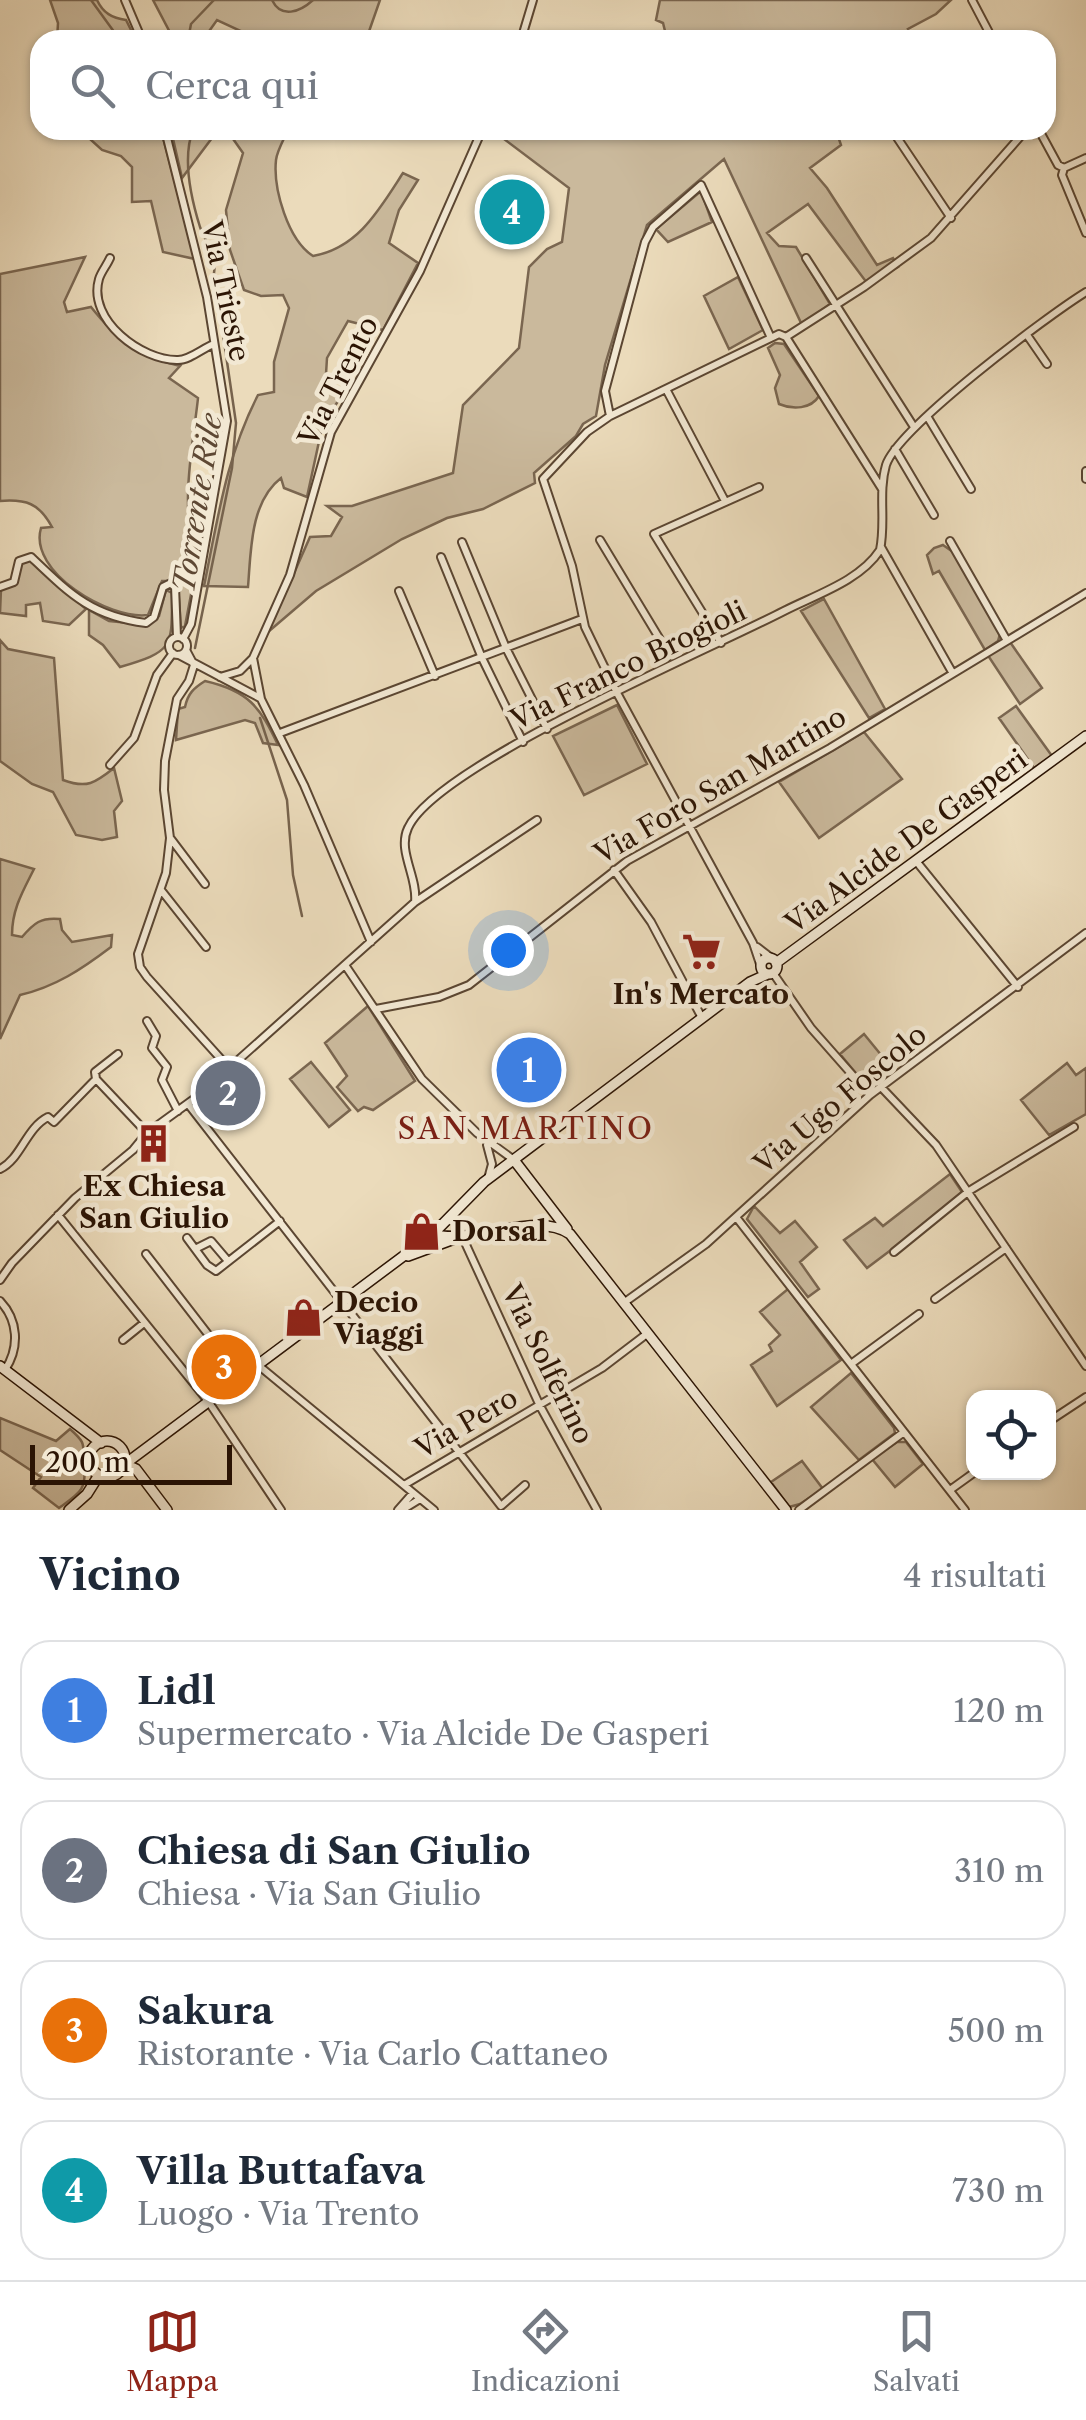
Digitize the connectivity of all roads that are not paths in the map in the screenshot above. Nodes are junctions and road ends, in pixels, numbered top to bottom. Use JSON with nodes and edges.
{"nodes":[{"id":1,"x":125,"y":0,"type":"edge"},
{"id":2,"x":533,"y":0,"type":"edge"},
{"id":3,"x":972,"y":0,"type":"edge"},
{"id":4,"x":138,"y":30,"type":"edge"},
{"id":5,"x":524,"y":30,"type":"edge"},
{"id":6,"x":988,"y":30,"type":"edge"},
{"id":7,"x":168,"y":140,"type":"edge"},
{"id":8,"x":476,"y":140,"type":"edge"},
{"id":9,"x":899,"y":140,"type":"edge"},
{"id":10,"x":1017,"y":140,"type":"edge"},
{"id":11,"x":1045,"y":140,"type":"edge"},
{"id":12,"x":1086,"y":158,"type":"edge"},
{"id":13,"x":1064,"y":168,"type":"junction"},
{"id":14,"x":951,"y":218,"type":"junction"},
{"id":15,"x":1086,"y":232,"type":"edge"},
{"id":16,"x":110,"y":258,"type":"dead end"},
{"id":17,"x":806,"y":258,"type":"dead end"},
{"id":18,"x":1086,"y":292,"type":"edge"},
{"id":19,"x":835,"y":304,"type":"junction"},
{"id":20,"x":1027,"y":335,"type":"junction"},
{"id":21,"x":786,"y":337,"type":"junction"},
{"id":22,"x":772,"y":338,"type":"junction"},
{"id":23,"x":214,"y":344,"type":"junction"},
{"id":24,"x":1047,"y":364,"type":"dead end"},
{"id":25,"x":666,"y":389,"type":"junction"},
{"id":26,"x":610,"y":416,"type":"junction"},
{"id":27,"x":927,"y":416,"type":"junction"},
{"id":28,"x":914,"y":427,"type":"junction"},
{"id":29,"x":894,"y":449,"type":"junction"},
{"id":30,"x":759,"y":487,"type":"dead end"},
{"id":31,"x":882,"y":489,"type":"junction"},
{"id":32,"x":971,"y":489,"type":"dead end"},
{"id":33,"x":725,"y":501,"type":"junction"},
{"id":34,"x":934,"y":516,"type":"dead end"},
{"id":35,"x":600,"y":540,"type":"dead end"},
{"id":36,"x":950,"y":541,"type":"dead end"},
{"id":37,"x":462,"y":542,"type":"dead end"},
{"id":38,"x":881,"y":546,"type":"junction"},
{"id":39,"x":441,"y":557,"type":"dead end"},
{"id":40,"x":0,"y":587,"type":"edge"},
{"id":41,"x":399,"y":591,"type":"dead end"},
{"id":42,"x":1086,"y":593,"type":"edge"},
{"id":43,"x":582,"y":618,"type":"junction"},
{"id":44,"x":180,"y":638,"type":"junction"},
{"id":45,"x":1006,"y":640,"type":"junction"},
{"id":46,"x":721,"y":643,"type":"junction"},
{"id":47,"x":506,"y":648,"type":"junction"},
{"id":48,"x":179,"y":653,"type":"junction"},
{"id":49,"x":253,"y":658,"type":"junction"},
{"id":50,"x":482,"y":658,"type":"junction"},
{"id":51,"x":673,"y":661,"type":"junction"},
{"id":52,"x":194,"y":665,"type":"junction"},
{"id":53,"x":242,"y":669,"type":"junction"},
{"id":54,"x":952,"y":672,"type":"junction"},
{"id":55,"x":208,"y":673,"type":"junction"},
{"id":56,"x":254,"y":676,"type":"junction"},
{"id":57,"x":435,"y":676,"type":"junction"},
{"id":58,"x":220,"y":677,"type":"junction"},
{"id":59,"x":189,"y":681,"type":"junction"},
{"id":60,"x":241,"y":686,"type":"junction"},
{"id":61,"x":617,"y":693,"type":"junction"},
{"id":62,"x":261,"y":699,"type":"junction"},
{"id":63,"x":547,"y":728,"type":"junction"},
{"id":64,"x":280,"y":733,"type":"junction"},
{"id":65,"x":1086,"y":736,"type":"edge"},
{"id":66,"x":523,"y":742,"type":"junction"},
{"id":67,"x":110,"y":765,"type":"dead end"},
{"id":68,"x":536,"y":820,"type":"dead end"},
{"id":69,"x":689,"y":828,"type":"junction"},
{"id":70,"x":170,"y":838,"type":"junction"},
{"id":71,"x":916,"y":861,"type":"junction"},
{"id":72,"x":614,"y":870,"type":"junction"},
{"id":73,"x":205,"y":884,"type":"dead end"},
{"id":74,"x":160,"y":889,"type":"junction"},
{"id":75,"x":416,"y":902,"type":"junction"},
{"id":76,"x":1086,"y":934,"type":"edge"},
{"id":77,"x":370,"y":942,"type":"junction"},
{"id":78,"x":206,"y":947,"type":"dead end"},
{"id":79,"x":345,"y":965,"type":"junction"},
{"id":80,"x":768,"y":966,"type":"junction"},
{"id":81,"x":1018,"y":987,"type":"junction"},
{"id":82,"x":376,"y":1009,"type":"junction"},
{"id":83,"x":702,"y":1018,"type":"junction"},
{"id":84,"x":147,"y":1021,"type":"dead end"},
{"id":85,"x":118,"y":1054,"type":"dead end"},
{"id":86,"x":229,"y":1068,"type":"junction"},
{"id":87,"x":96,"y":1079,"type":"junction"},
{"id":88,"x":881,"y":1087,"type":"junction"},
{"id":89,"x":870,"y":1095,"type":"junction"},
{"id":90,"x":188,"y":1104,"type":"junction"},
{"id":91,"x":178,"y":1111,"type":"junction"},
{"id":92,"x":1074,"y":1127,"type":"dead end"},
{"id":93,"x":147,"y":1133,"type":"junction"},
{"id":94,"x":484,"y":1139,"type":"junction"},
{"id":95,"x":491,"y":1153,"type":"junction"},
{"id":96,"x":514,"y":1160,"type":"junction"},
{"id":97,"x":504,"y":1168,"type":"junction"},
{"id":98,"x":0,"y":1169,"type":"edge"},
{"id":99,"x":484,"y":1182,"type":"junction"},
{"id":100,"x":969,"y":1192,"type":"junction"},
{"id":101,"x":58,"y":1215,"type":"junction"},
{"id":102,"x":736,"y":1217,"type":"junction"},
{"id":103,"x":280,"y":1221,"type":"junction"},
{"id":104,"x":433,"y":1234,"type":"junction"},
{"id":105,"x":570,"y":1234,"type":"junction"},
{"id":106,"x":462,"y":1236,"type":"junction"},
{"id":107,"x":187,"y":1238,"type":"dead end"},
{"id":108,"x":1006,"y":1248,"type":"junction"},
{"id":109,"x":195,"y":1249,"type":"junction"},
{"id":110,"x":894,"y":1252,"type":"dead end"},
{"id":111,"x":146,"y":1254,"type":"dead end"},
{"id":112,"x":228,"y":1261,"type":"junction"},
{"id":113,"x":388,"y":1265,"type":"junction"},
{"id":114,"x":0,"y":1280,"type":"edge"},
{"id":115,"x":342,"y":1299,"type":"junction"},
{"id":116,"x":934,"y":1299,"type":"dead end"},
{"id":117,"x":0,"y":1300,"type":"edge"},
{"id":118,"x":625,"y":1302,"type":"junction"},
{"id":119,"x":918,"y":1314,"type":"dead end"},
{"id":120,"x":144,"y":1323,"type":"junction"},
{"id":121,"x":649,"y":1332,"type":"junction"},
{"id":122,"x":123,"y":1340,"type":"dead end"},
{"id":123,"x":258,"y":1364,"type":"junction"},
{"id":124,"x":852,"y":1364,"type":"junction"},
{"id":125,"x":1086,"y":1366,"type":"edge"},
{"id":126,"x":2,"y":1369,"type":"edge"},
{"id":127,"x":241,"y":1377,"type":"junction"},
{"id":128,"x":1086,"y":1396,"type":"edge"},
{"id":129,"x":208,"y":1402,"type":"junction"},
{"id":130,"x":540,"y":1406,"type":"junction"},
{"id":131,"x":1056,"y":1417,"type":"edge"},
{"id":132,"x":78,"y":1425,"type":"junction"},
{"id":133,"x":904,"y":1432,"type":"junction"},
{"id":134,"x":101,"y":1443,"type":"junction"},
{"id":135,"x":149,"y":1444,"type":"junction"},
{"id":136,"x":121,"y":1448,"type":"junction"},
{"id":137,"x":91,"y":1452,"type":"junction"},
{"id":138,"x":459,"y":1452,"type":"junction"},
{"id":139,"x":129,"y":1460,"type":"junction"},
{"id":140,"x":99,"y":1475,"type":"junction"},
{"id":141,"x":966,"y":1478,"type":"edge"},
{"id":142,"x":404,"y":1485,"type":"junction"},
{"id":143,"x":525,"y":1486,"type":"dead end"},
{"id":144,"x":950,"y":1490,"type":"junction"},
{"id":145,"x":414,"y":1492,"type":"junction"},
{"id":146,"x":420,"y":1500,"type":"junction"},
{"id":147,"x":73,"y":1509,"type":"edge"},
{"id":148,"x":167,"y":1510,"type":"edge"},
{"id":149,"x":281,"y":1510,"type":"edge"},
{"id":150,"x":400,"y":1510,"type":"edge"},
{"id":151,"x":434,"y":1510,"type":"edge"},
{"id":152,"x":597,"y":1510,"type":"edge"},
{"id":153,"x":786,"y":1510,"type":"edge"},
{"id":154,"x":800,"y":1510,"type":"edge"},
{"id":155,"x":964,"y":1510,"type":"edge"}],
"edges":[{"from":1,"to":4,"type":"street"},
{"from":2,"to":5,"type":"street"},
{"from":3,"to":6,"type":"street"},
{"from":7,"to":23,"type":"street","name":"Via Trieste"},
{"from":8,"to":49,"type":"street","name":"Via Trento"},
{"from":9,"to":14,"type":"street"},
{"from":10,"to":14,"type":"street"},
{"from":11,"to":13,"type":"street"},
{"from":12,"to":13,"type":"street"},
{"from":13,"to":15,"type":"street"},
{"from":14,"to":19,"type":"street"},
{"from":16,"to":23,"type":"street"},
{"from":17,"to":19,"type":"street"},
{"from":18,"to":20,"type":"street"},
{"from":19,"to":21,"type":"street"},
{"from":19,"to":28,"type":"street"},
{"from":20,"to":24,"type":"street"},
{"from":20,"to":27,"type":"street"},
{"from":21,"to":22,"type":"street"},
{"from":21,"to":31,"type":"street"},
{"from":22,"to":25,"type":"street"},
{"from":22,"to":26,"type":"street"},
{"from":23,"to":44,"type":"street","name":"Via Trieste"},
{"from":25,"to":26,"type":"street"},
{"from":25,"to":33,"type":"street"},
{"from":26,"to":43,"type":"street"},
{"from":27,"to":28,"type":"street"},
{"from":27,"to":32,"type":"street"},
{"from":28,"to":29,"type":"street"},
{"from":29,"to":31,"type":"street"},
{"from":29,"to":34,"type":"street"},
{"from":30,"to":33,"type":"street"},
{"from":31,"to":38,"type":"street"},
{"from":33,"to":46,"type":"street"},
{"from":35,"to":51,"type":"street"},
{"from":36,"to":45,"type":"street"},
{"from":37,"to":47,"type":"street"},
{"from":38,"to":46,"type":"street","name":"Via Franco Brogioli"},
{"from":38,"to":54,"type":"street"},
{"from":39,"to":50,"type":"street"},
{"from":40,"to":44,"type":"street"},
{"from":41,"to":57,"type":"street"},
{"from":42,"to":45,"type":"street","name":"Via Foro San Martino"},
{"from":43,"to":47,"type":"street"},
{"from":43,"to":61,"type":"street"},
{"from":44,"to":48,"type":"street"},
{"from":44,"to":48,"type":"street"},
{"from":45,"to":54,"type":"street","name":"Via Foro San Martino"},
{"from":46,"to":51,"type":"street","name":"Via Franco Brogioli"},
{"from":47,"to":50,"type":"street"},
{"from":47,"to":63,"type":"street"},
{"from":48,"to":52,"type":"street"},
{"from":48,"to":67,"type":"street"},
{"from":49,"to":53,"type":"street","name":"Via Trento"},
{"from":49,"to":56,"type":"street","name":"Via Trento"},
{"from":50,"to":57,"type":"street"},
{"from":50,"to":66,"type":"street"},
{"from":51,"to":61,"type":"street","name":"Via Franco Brogioli"},
{"from":52,"to":55,"type":"street","name":"Via Trento"},
{"from":52,"to":59,"type":"street"},
{"from":53,"to":56,"type":"street"},
{"from":53,"to":58,"type":"street","name":"Via Trento"},
{"from":53,"to":60,"type":"street"},
{"from":54,"to":69,"type":"street","name":"Via Foro San Martino"},
{"from":55,"to":58,"type":"street","name":"Via Trento"},
{"from":55,"to":59,"type":"street"},
{"from":56,"to":60,"type":"street"},
{"from":56,"to":62,"type":"street","name":"Via Trento"},
{"from":57,"to":64,"type":"street"},
{"from":58,"to":60,"type":"street","name":"Via Trento"},
{"from":59,"to":70,"type":"street"},
{"from":60,"to":62,"type":"street","name":"Via Trento"},
{"from":61,"to":63,"type":"street","name":"Via Franco Brogioli"},
{"from":61,"to":69,"type":"street"},
{"from":62,"to":64,"type":"street","name":"Via Trento"},
{"from":63,"to":66,"type":"street","name":"Via Franco Brogioli"},
{"from":64,"to":77,"type":"street","name":"Via Trento"},
{"from":65,"to":71,"type":"main road","name":"Via Alcide De Gasperi"},
{"from":66,"to":75,"type":"street","name":"Via Franco Brogioli"},
{"from":68,"to":75,"type":"street"},
{"from":69,"to":72,"type":"street","name":"Via Foro San Martino"},
{"from":69,"to":80,"type":"street"},
{"from":70,"to":73,"type":"street"},
{"from":70,"to":74,"type":"street"},
{"from":71,"to":80,"type":"main road","name":"Via Alcide De Gasperi"},
{"from":71,"to":81,"type":"street"},
{"from":72,"to":82,"type":"street","name":"Via Foro San Martino"},
{"from":72,"to":83,"type":"street"},
{"from":74,"to":78,"type":"street"},
{"from":74,"to":86,"type":"street"},
{"from":75,"to":77,"type":"street"},
{"from":76,"to":81,"type":"street","name":"Via Ugo Foscolo"},
{"from":77,"to":79,"type":"street"},
{"from":79,"to":82,"type":"street"},
{"from":79,"to":86,"type":"street"},
{"from":80,"to":83,"type":"main road","name":"Via Alcide De Gasperi"},
{"from":80,"to":89,"type":"street"},
{"from":81,"to":88,"type":"street","name":"Via Ugo Foscolo"},
{"from":82,"to":94,"type":"street"},
{"from":83,"to":96,"type":"main road","name":"Via Alcide De Gasperi"},
{"from":84,"to":91,"type":"street"},
{"from":85,"to":87,"type":"street"},
{"from":86,"to":90,"type":"street"},
{"from":87,"to":93,"type":"street"},
{"from":87,"to":98,"type":"street"},
{"from":88,"to":89,"type":"street","name":"Via Ugo Foscolo"},
{"from":88,"to":100,"type":"street"},
{"from":89,"to":102,"type":"street","name":"Via Ugo Foscolo"},
{"from":90,"to":91,"type":"street"},
{"from":90,"to":103,"type":"street"},
{"from":91,"to":93,"type":"street"},
{"from":92,"to":100,"type":"street"},
{"from":93,"to":101,"type":"street"},
{"from":94,"to":95,"type":"street"},
{"from":94,"to":96,"type":"street"},
{"from":95,"to":97,"type":"street"},
{"from":95,"to":99,"type":"street"},
{"from":96,"to":97,"type":"main road","name":"Via Alcide De Gasperi"},
{"from":96,"to":105,"type":"main road"},
{"from":97,"to":99,"type":"main road","name":"Via Alcide De Gasperi"},
{"from":99,"to":104,"type":"main road","name":"Via Alcide De Gasperi"},
{"from":100,"to":108,"type":"street"},
{"from":100,"to":110,"type":"street"},
{"from":101,"to":114,"type":"street"},
{"from":101,"to":120,"type":"street"},
{"from":102,"to":118,"type":"street","name":"Via Ugo Foscolo"},
{"from":102,"to":124,"type":"street"},
{"from":103,"to":112,"type":"street"},
{"from":103,"to":115,"type":"street"},
{"from":104,"to":106,"type":"main road"},
{"from":104,"to":113,"type":"main road","name":"Via Alcide De Gasperi"},
{"from":105,"to":106,"type":"main road"},
{"from":105,"to":118,"type":"main road"},
{"from":106,"to":113,"type":"main road"},
{"from":106,"to":130,"type":"street","name":"Via Solferino"},
{"from":107,"to":109,"type":"street"},
{"from":108,"to":116,"type":"street"},
{"from":108,"to":125,"type":"street"},
{"from":109,"to":112,"type":"street"},
{"from":109,"to":112,"type":"street"},
{"from":111,"to":127,"type":"street"},
{"from":113,"to":115,"type":"main road"},
{"from":115,"to":123,"type":"main road"},
{"from":115,"to":138,"type":"street"},
{"from":117,"to":126,"type":"street"},
{"from":118,"to":121,"type":"main road"},
{"from":119,"to":124,"type":"street"},
{"from":120,"to":122,"type":"street"},
{"from":120,"to":129,"type":"street"},
{"from":121,"to":130,"type":"street","name":"Via Pero"},
{"from":121,"to":153,"type":"main road"},
{"from":123,"to":127,"type":"main road"},
{"from":123,"to":142,"type":"street"},
{"from":124,"to":133,"type":"street"},
{"from":126,"to":132,"type":"main road"},
{"from":127,"to":129,"type":"main road"},
{"from":128,"to":131,"type":"street"},
{"from":129,"to":135,"type":"main road"},
{"from":129,"to":149,"type":"street"},
{"from":130,"to":138,"type":"street","name":"Via Pero"},
{"from":130,"to":152,"type":"street","name":"Via Solferino"},
{"from":132,"to":134,"type":"main road"},
{"from":132,"to":137,"type":"main road"},
{"from":133,"to":144,"type":"street"},
{"from":133,"to":154,"type":"street"},
{"from":134,"to":136,"type":"main road"},
{"from":134,"to":137,"type":"main road"},
{"from":135,"to":136,"type":"main road"},
{"from":135,"to":139,"type":"main road"},
{"from":136,"to":139,"type":"main road"},
{"from":137,"to":140,"type":"main road"},
{"from":138,"to":142,"type":"street","name":"Via Pero"},
{"from":138,"to":143,"type":"street"},
{"from":139,"to":140,"type":"main road"},
{"from":139,"to":148,"type":"main road"},
{"from":140,"to":147,"type":"main road"},
{"from":141,"to":144,"type":"street"},
{"from":142,"to":145,"type":"street"},
{"from":144,"to":155,"type":"street"},
{"from":145,"to":146,"type":"street"},
{"from":145,"to":150,"type":"street"},
{"from":146,"to":150,"type":"street"},
{"from":146,"to":151,"type":"street"}]}
